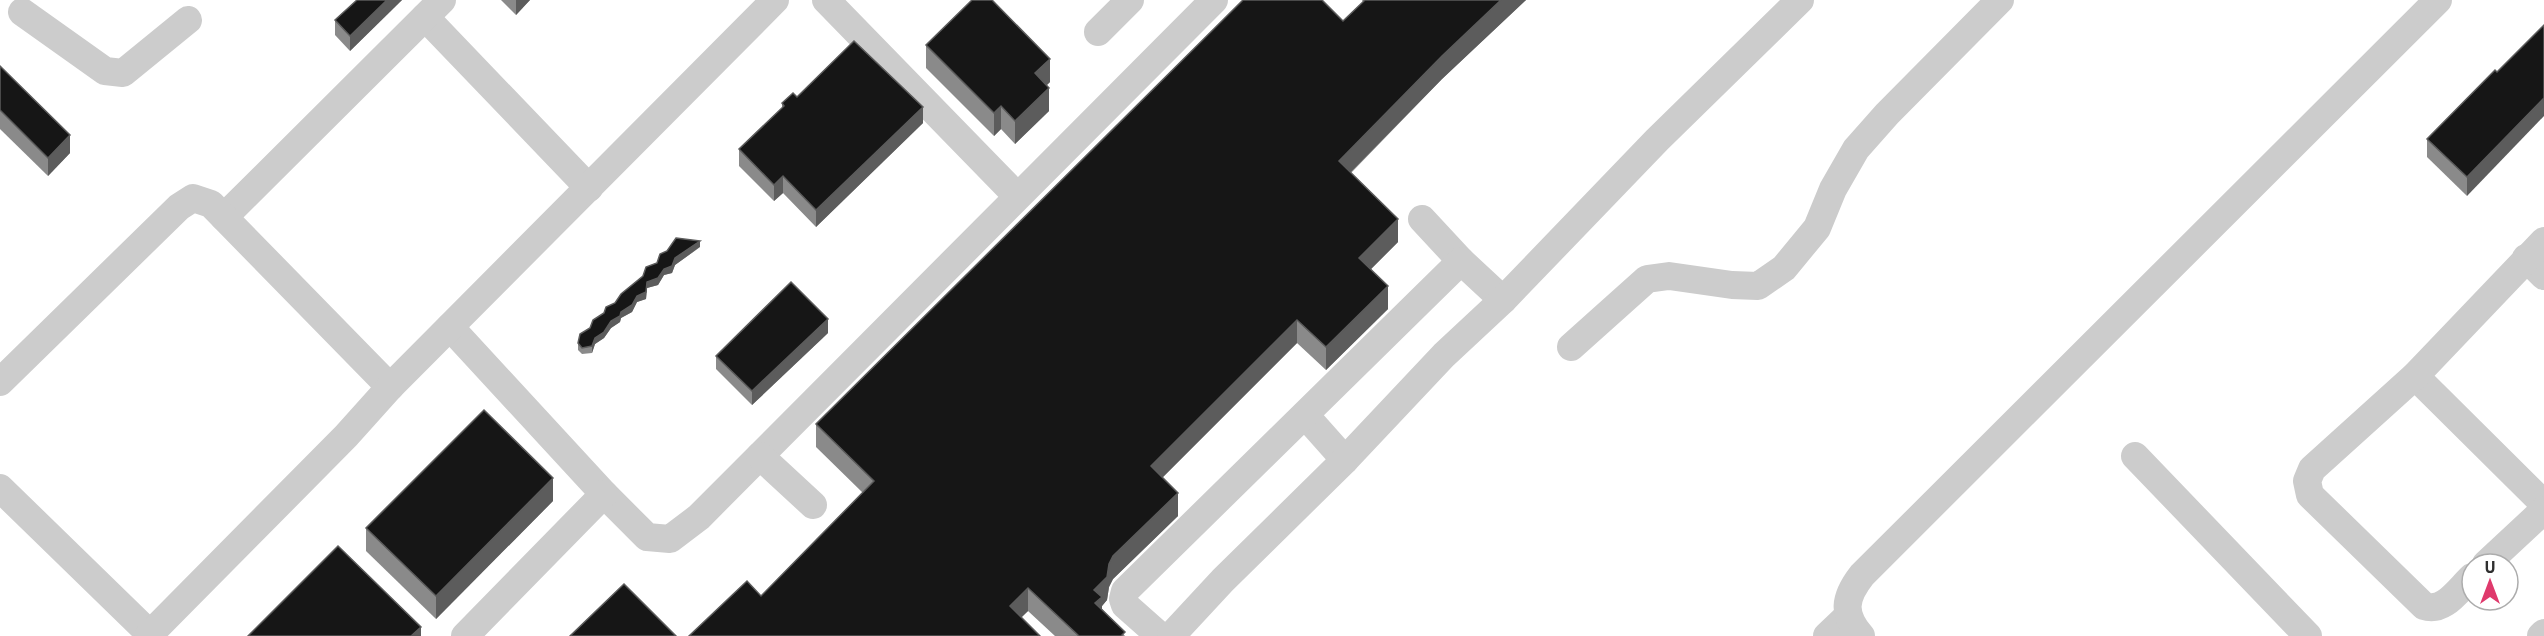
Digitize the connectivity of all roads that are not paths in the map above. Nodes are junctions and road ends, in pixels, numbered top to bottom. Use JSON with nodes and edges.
{"nodes":[{"id":1,"x":775,"y":0,"type":"edge"},
{"id":2,"x":826,"y":0,"type":"edge"},
{"id":3,"x":1130,"y":0,"type":"edge"},
{"id":4,"x":1214,"y":0,"type":"edge"},
{"id":5,"x":1800,"y":0,"type":"edge"},
{"id":6,"x":2000,"y":0,"type":"edge"},
{"id":7,"x":2438,"y":0,"type":"edge"},
{"id":8,"x":23,"y":4,"type":"edge"},
{"id":9,"x":434,"y":9,"type":"edge"},
{"id":10,"x":188,"y":20,"type":"dead end"},
{"id":11,"x":1098,"y":32,"type":"dead end"},
{"id":12,"x":589,"y":188,"type":"junction"},
{"id":13,"x":1017,"y":196,"type":"junction"},
{"id":14,"x":224,"y":217,"type":"junction"},
{"id":15,"x":1422,"y":219,"type":"dead end"},
{"id":16,"x":2538,"y":258,"type":"edge"},
{"id":17,"x":1461,"y":261,"type":"junction"},
{"id":18,"x":1503,"y":300,"type":"junction"},
{"id":19,"x":450,"y":327,"type":"junction"},
{"id":20,"x":1571,"y":347,"type":"dead end"},
{"id":21,"x":2415,"y":376,"type":"junction"},
{"id":22,"x":0,"y":382,"type":"edge"},
{"id":23,"x":390,"y":387,"type":"junction"},
{"id":24,"x":1305,"y":415,"type":"junction"},
{"id":25,"x":760,"y":456,"type":"junction"},
{"id":26,"x":2135,"y":456,"type":"dead end"},
{"id":27,"x":1345,"y":460,"type":"junction"},
{"id":28,"x":0,"y":488,"type":"edge"},
{"id":29,"x":604,"y":494,"type":"junction"},
{"id":30,"x":2544,"y":504,"type":"edge"},
{"id":31,"x":813,"y":506,"type":"dead end"},
{"id":32,"x":2544,"y":510,"type":"edge"},
{"id":33,"x":2499,"y":552,"type":"edge"},
{"id":34,"x":2460,"y":589,"type":"edge"},
{"id":35,"x":1854,"y":626,"type":"edge"},
{"id":36,"x":149,"y":635,"type":"edge"},
{"id":37,"x":465,"y":636,"type":"edge"},
{"id":38,"x":1160,"y":636,"type":"edge"},
{"id":39,"x":1172,"y":636,"type":"edge"},
{"id":40,"x":1827,"y":636,"type":"edge"},
{"id":41,"x":2308,"y":636,"type":"edge"}],
"edges":[{"from":1,"to":12,"type":"lane"},
{"from":2,"to":13,"type":"lane"},
{"from":3,"to":11,"type":"lane"},
{"from":4,"to":13,"type":"lane"},
{"from":5,"to":18,"type":"lane"},
{"from":6,"to":20,"type":"lane"},
{"from":7,"to":35,"type":"lane"},
{"from":8,"to":10,"type":"lane"},
{"from":9,"to":12,"type":"lane"},
{"from":9,"to":14,"type":"lane"},
{"from":12,"to":19,"type":"lane"},
{"from":13,"to":25,"type":"lane"},
{"from":14,"to":22,"type":"lane"},
{"from":14,"to":23,"type":"lane"},
{"from":15,"to":17,"type":"lane"},
{"from":16,"to":21,"type":"lane"},
{"from":17,"to":18,"type":"lane"},
{"from":17,"to":24,"type":"lane"},
{"from":18,"to":27,"type":"lane"},
{"from":19,"to":23,"type":"lane"},
{"from":19,"to":29,"type":"lane"},
{"from":21,"to":30,"type":"lane"},
{"from":21,"to":34,"type":"lane"},
{"from":23,"to":36,"type":"lane"},
{"from":24,"to":27,"type":"lane"},
{"from":24,"to":38,"type":"lane"},
{"from":25,"to":29,"type":"lane"},
{"from":25,"to":31,"type":"lane"},
{"from":26,"to":41,"type":"lane"},
{"from":27,"to":39,"type":"lane"},
{"from":28,"to":36,"type":"lane"},
{"from":29,"to":37,"type":"lane"},
{"from":32,"to":33,"type":"lane"},
{"from":35,"to":40,"type":"lane"}]}
